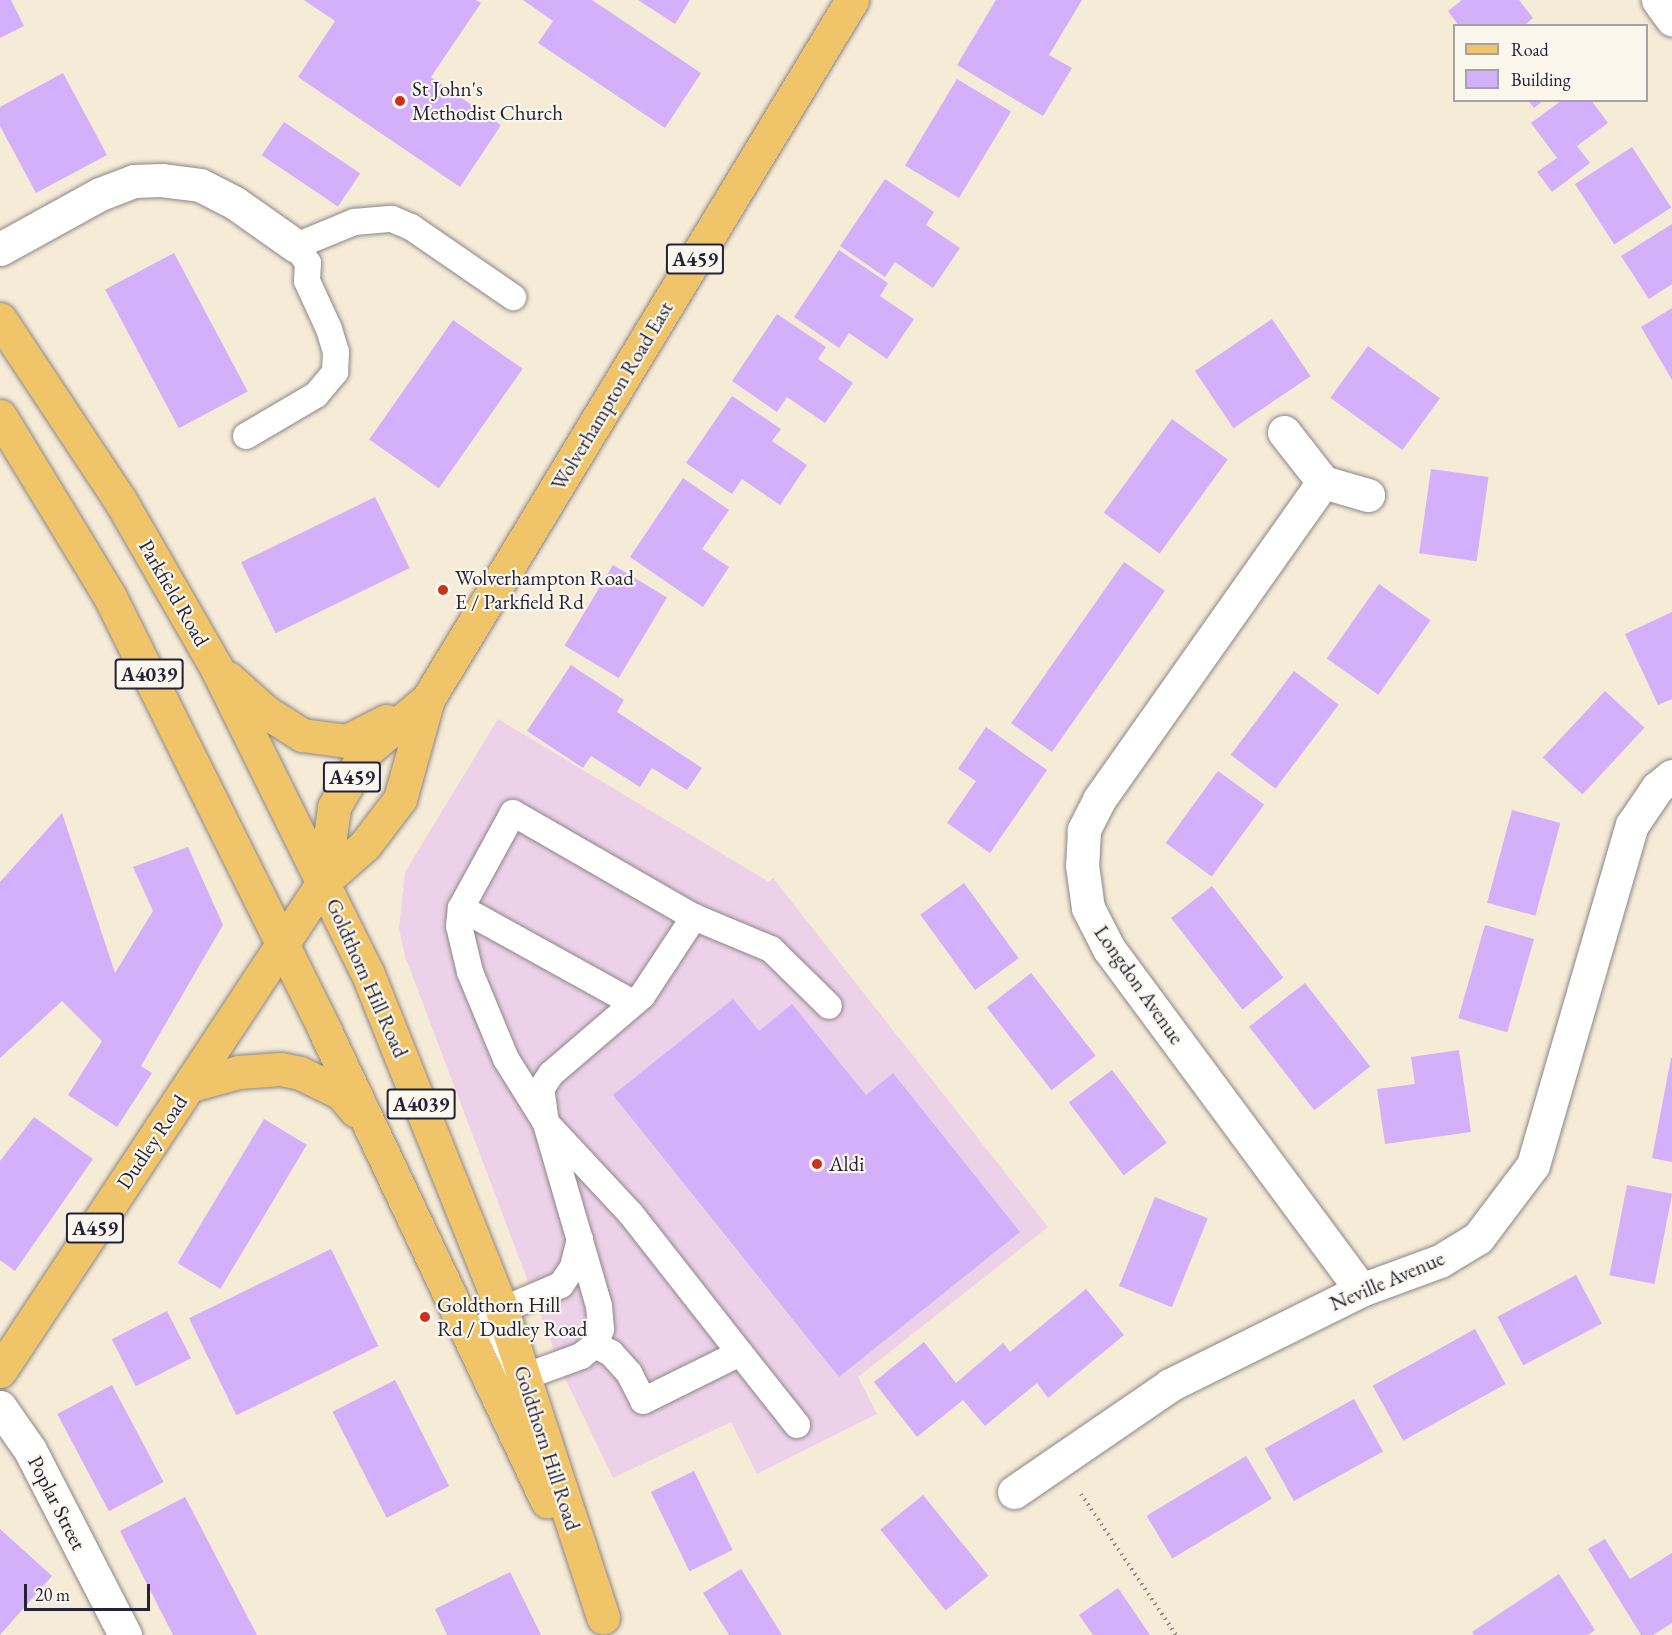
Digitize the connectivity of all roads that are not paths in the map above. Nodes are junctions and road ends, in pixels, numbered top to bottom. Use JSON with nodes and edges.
{"nodes":[{"id":1,"x":852,"y":0,"type":"edge"},
{"id":2,"x":1658,"y":0,"type":"edge"},
{"id":3,"x":1672,"y":19,"type":"edge"},
{"id":4,"x":296,"y":246,"type":"junction"},
{"id":5,"x":0,"y":249,"type":"edge"},
{"id":6,"x":513,"y":297,"type":"dead end"},
{"id":7,"x":0,"y":319,"type":"edge"},
{"id":8,"x":0,"y":416,"type":"edge"},
{"id":9,"x":1284,"y":432,"type":"dead end"},
{"id":10,"x":246,"y":436,"type":"dead end"},
{"id":11,"x":1323,"y":482,"type":"junction"},
{"id":12,"x":1368,"y":495,"type":"dead end"},
{"id":13,"x":216,"y":667,"type":"junction"},
{"id":14,"x":428,"y":699,"type":"junction"},
{"id":15,"x":1672,"y":776,"type":"edge"},
{"id":16,"x":324,"y":881,"type":"junction"},
{"id":17,"x":461,"y":908,"type":"junction"},
{"id":18,"x":694,"y":917,"type":"junction"},
{"id":19,"x":282,"y":942,"type":"junction"},
{"id":20,"x":633,"y":1003,"type":"junction"},
{"id":21,"x":829,"y":1006,"type":"dead end"},
{"id":22,"x":190,"y":1085,"type":"junction"},
{"id":23,"x":546,"y":1123,"type":"junction"},
{"id":24,"x":368,"y":1125,"type":"junction"},
{"id":25,"x":580,"y":1239,"type":"junction"},
{"id":26,"x":1361,"y":1290,"type":"junction"},
{"id":27,"x":502,"y":1310,"type":"junction"},
{"id":28,"x":595,"y":1345,"type":"junction"},
{"id":29,"x":740,"y":1353,"type":"junction"},
{"id":30,"x":0,"y":1371,"type":"edge"},
{"id":31,"x":524,"y":1377,"type":"junction"},
{"id":32,"x":0,"y":1407,"type":"edge"},
{"id":33,"x":797,"y":1425,"type":"dead end"},
{"id":34,"x":520,"y":1445,"type":"junction"},
{"id":35,"x":1014,"y":1492,"type":"dead end"},
{"id":36,"x":608,"y":1626,"type":"edge"},
{"id":37,"x":125,"y":1635,"type":"edge"}],
"edges":[{"from":1,"to":14,"type":"main road","name":"Wolverhampton Road East","number":"A459"},
{"from":2,"to":3,"type":"street"},
{"from":4,"to":5,"type":"street"},
{"from":4,"to":6,"type":"lane"},
{"from":4,"to":10,"type":"lane"},
{"from":7,"to":13,"type":"main road","name":"Parkfield Road","number":"A4039"},
{"from":8,"to":19,"type":"main road","number":"A4039"},
{"from":9,"to":11,"type":"street"},
{"from":11,"to":12,"type":"street"},
{"from":11,"to":26,"type":"street","name":"Longdon Avenue"},
{"from":13,"to":14,"type":"main road"},
{"from":13,"to":16,"type":"main road","name":"Parkfield Road","number":"A4039"},
{"from":14,"to":16,"type":"main road","name":"Wolverhampton Road East","number":"A459"},
{"from":14,"to":16,"type":"main road","name":"Wolverhampton Road East","number":"A459"},
{"from":15,"to":26,"type":"street","name":"Neville Avenue"},
{"from":16,"to":19,"type":"main road","name":"Wolverhampton Road East","number":"A459"},
{"from":16,"to":27,"type":"main road","name":"Goldthorn Hill Road","number":"A4039"},
{"from":17,"to":18,"type":"lane"},
{"from":17,"to":20,"type":"lane"},
{"from":17,"to":23,"type":"lane"},
{"from":18,"to":20,"type":"lane"},
{"from":18,"to":21,"type":"lane"},
{"from":19,"to":22,"type":"main road","name":"Dudley Road","number":"A459"},
{"from":19,"to":24,"type":"main road","name":"Goldthorn Hill Road","number":"A4039"},
{"from":20,"to":23,"type":"lane"},
{"from":22,"to":24,"type":"main road"},
{"from":22,"to":30,"type":"main road","name":"Dudley Road","number":"A459"},
{"from":23,"to":25,"type":"lane"},
{"from":23,"to":29,"type":"lane"},
{"from":24,"to":34,"type":"main road","name":"Goldthorn Hill Road","number":"A4039"},
{"from":25,"to":27,"type":"lane"},
{"from":25,"to":28,"type":"lane"},
{"from":26,"to":35,"type":"street","name":"Neville Avenue"},
{"from":27,"to":31,"type":"main road","name":"Goldthorn Hill Road","number":"A4039"},
{"from":27,"to":34,"type":"lane"},
{"from":28,"to":29,"type":"lane"},
{"from":28,"to":31,"type":"lane"},
{"from":29,"to":33,"type":"lane"},
{"from":31,"to":36,"type":"main road","name":"Goldthorn Hill Road","number":"A4039"},
{"from":32,"to":37,"type":"street","name":"Poplar Street"},
{"from":34,"to":36,"type":"main road","name":"Goldthorn Hill Road","number":"A4039"}]}
